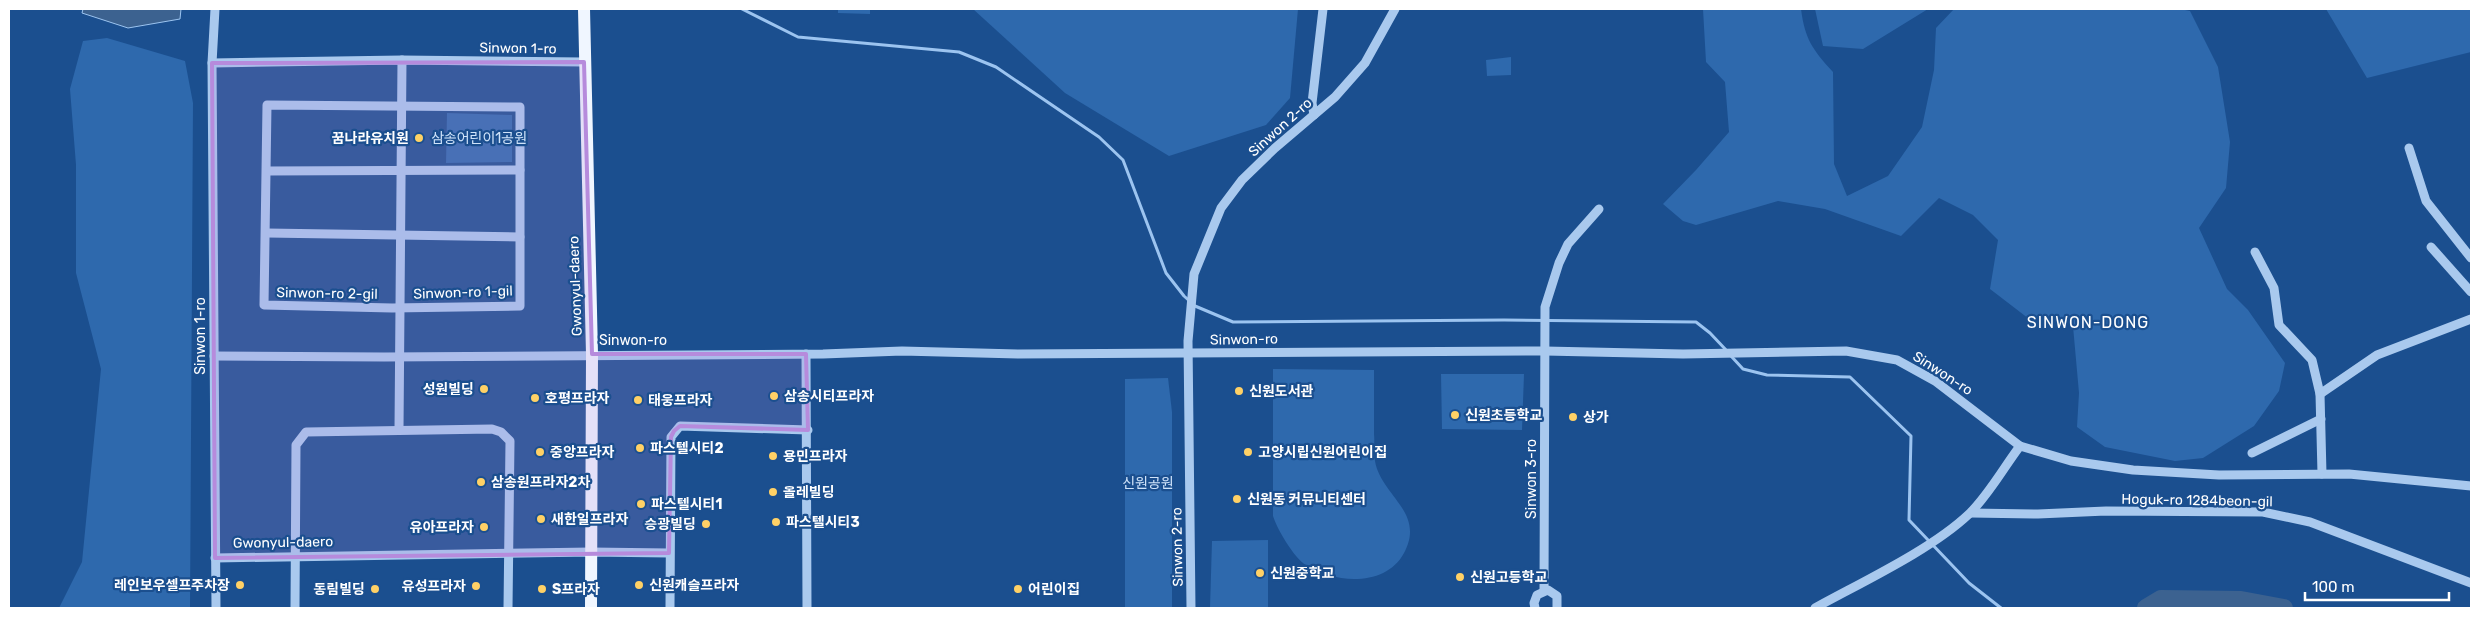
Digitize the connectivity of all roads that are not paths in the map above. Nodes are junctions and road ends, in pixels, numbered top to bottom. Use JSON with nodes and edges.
{"nodes":[{"id":1,"x":215,"y":9,"type":"edge"},
{"id":2,"x":1323,"y":9,"type":"edge"},
{"id":3,"x":1395,"y":9,"type":"edge"},
{"id":4,"x":584,"y":14,"type":"edge"},
{"id":5,"x":402,"y":60,"type":"junction"},
{"id":6,"x":584,"y":62,"type":"junction"},
{"id":7,"x":212,"y":63,"type":"junction"},
{"id":8,"x":402,"y":106,"type":"junction"},
{"id":9,"x":1314,"y":115,"type":"junction"},
{"id":10,"x":2409,"y":148,"type":"dead end"},
{"id":11,"x":520,"y":170,"type":"junction"},
{"id":12,"x":267,"y":171,"type":"junction"},
{"id":13,"x":401,"y":171,"type":"junction"},
{"id":14,"x":1599,"y":209,"type":"dead end"},
{"id":15,"x":267,"y":233,"type":"junction"},
{"id":16,"x":401,"y":236,"type":"junction"},
{"id":17,"x":520,"y":237,"type":"junction"},
{"id":18,"x":2431,"y":247,"type":"dead end"},
{"id":19,"x":2255,"y":252,"type":"dead end"},
{"id":20,"x":2471,"y":258,"type":"edge"},
{"id":21,"x":2471,"y":292,"type":"edge"},
{"id":22,"x":401,"y":308,"type":"junction"},
{"id":23,"x":2471,"y":319,"type":"edge"},
{"id":24,"x":1545,"y":350,"type":"junction"},
{"id":25,"x":592,"y":354,"type":"junction"},
{"id":26,"x":806,"y":354,"type":"junction"},
{"id":27,"x":1188,"y":354,"type":"junction"},
{"id":28,"x":214,"y":356,"type":"junction"},
{"id":29,"x":400,"y":357,"type":"junction"},
{"id":30,"x":2320,"y":394,"type":"junction"},
{"id":31,"x":2321,"y":419,"type":"junction"},
{"id":32,"x":399,"y":430,"type":"junction"},
{"id":33,"x":808,"y":430,"type":"junction"},
{"id":34,"x":2020,"y":446,"type":"junction"},
{"id":35,"x":2252,"y":453,"type":"dead end"},
{"id":36,"x":2322,"y":474,"type":"junction"},
{"id":37,"x":2471,"y":486,"type":"edge"},
{"id":38,"x":1971,"y":512,"type":"junction"},
{"id":39,"x":591,"y":552,"type":"junction"},
{"id":40,"x":669,"y":553,"type":"junction"},
{"id":41,"x":509,"y":554,"type":"junction"},
{"id":42,"x":295,"y":557,"type":"junction"},
{"id":43,"x":215,"y":558,"type":"junction"},
{"id":44,"x":2471,"y":583,"type":"edge"},
{"id":45,"x":1544,"y":590,"type":"junction"},
{"id":46,"x":216,"y":608,"type":"edge"},
{"id":47,"x":295,"y":608,"type":"edge"},
{"id":48,"x":508,"y":608,"type":"edge"},
{"id":49,"x":591,"y":608,"type":"edge"},
{"id":50,"x":670,"y":608,"type":"edge"},
{"id":51,"x":807,"y":608,"type":"edge"},
{"id":52,"x":1191,"y":608,"type":"edge"},
{"id":53,"x":1536,"y":608,"type":"edge"},
{"id":54,"x":1558,"y":608,"type":"edge"},
{"id":55,"x":1815,"y":608,"type":"edge"}],
"edges":[{"from":1,"to":7,"type":"street","name":"Sinwon 1-ro"},
{"from":2,"to":9,"type":"street"},
{"from":3,"to":9,"type":"street","name":"Sinwon 2-ro"},
{"from":4,"to":6,"type":"main road","name":"Gwonyul-daero"},
{"from":5,"to":6,"type":"street","name":"Sinwon 1-ro"},
{"from":5,"to":7,"type":"street","name":"Sinwon 1-ro"},
{"from":5,"to":8,"type":"street"},
{"from":6,"to":25,"type":"main road","name":"Gwonyul-daero"},
{"from":7,"to":28,"type":"street","name":"Sinwon 1-ro"},
{"from":8,"to":11,"type":"street","name":"Sinwon-ro 1-gil"},
{"from":8,"to":12,"type":"street","name":"Sinwon-ro 2-gil"},
{"from":8,"to":13,"type":"street"},
{"from":9,"to":27,"type":"street","name":"Sinwon 2-ro"},
{"from":10,"to":20,"type":"street"},
{"from":11,"to":13,"type":"street"},
{"from":11,"to":17,"type":"street","name":"Sinwon-ro 1-gil"},
{"from":12,"to":13,"type":"street"},
{"from":12,"to":15,"type":"street","name":"Sinwon-ro 2-gil"},
{"from":13,"to":16,"type":"street"},
{"from":14,"to":24,"type":"street","name":"Sinwon 3-ro"},
{"from":15,"to":16,"type":"street"},
{"from":15,"to":22,"type":"street","name":"Sinwon-ro 2-gil"},
{"from":16,"to":17,"type":"street"},
{"from":16,"to":22,"type":"street"},
{"from":17,"to":22,"type":"street","name":"Sinwon-ro 1-gil"},
{"from":18,"to":21,"type":"street"},
{"from":19,"to":30,"type":"street"},
{"from":22,"to":29,"type":"street"},
{"from":23,"to":30,"type":"street"},
{"from":24,"to":27,"type":"street","name":"Sinwon-ro"},
{"from":24,"to":34,"type":"street","name":"Sinwon-ro"},
{"from":24,"to":45,"type":"street","name":"Sinwon 3-ro"},
{"from":25,"to":26,"type":"street","name":"Sinwon-ro"},
{"from":25,"to":29,"type":"street","name":"Sinwon-ro"},
{"from":25,"to":39,"type":"main road","name":"Gwonyul-daero"},
{"from":26,"to":27,"type":"street","name":"Sinwon-ro"},
{"from":26,"to":33,"type":"street"},
{"from":27,"to":52,"type":"street","name":"Sinwon 2-ro"},
{"from":28,"to":29,"type":"street","name":"Sinwon-ro"},
{"from":28,"to":43,"type":"street","name":"Sinwon 1-ro"},
{"from":29,"to":32,"type":"street"},
{"from":30,"to":31,"type":"street"},
{"from":31,"to":35,"type":"street"},
{"from":31,"to":36,"type":"street"},
{"from":32,"to":41,"type":"street"},
{"from":32,"to":42,"type":"street"},
{"from":33,"to":40,"type":"street"},
{"from":33,"to":51,"type":"street"},
{"from":34,"to":36,"type":"street","name":"Hoguk-ro 1284beon-gil"},
{"from":34,"to":38,"type":"street"},
{"from":36,"to":37,"type":"street","name":"Hoguk-ro 1284beon-gil"},
{"from":38,"to":44,"type":"street","name":"Hoguk-ro 1284beon-gil"},
{"from":38,"to":55,"type":"street"},
{"from":39,"to":40,"type":"street"},
{"from":39,"to":41,"type":"street","name":"Gwonyul-daero"},
{"from":39,"to":49,"type":"main road","name":"Gwonyul-daero"},
{"from":40,"to":50,"type":"street"},
{"from":41,"to":42,"type":"street","name":"Gwonyul-daero"},
{"from":41,"to":48,"type":"street"},
{"from":42,"to":43,"type":"street","name":"Gwonyul-daero"},
{"from":42,"to":47,"type":"street"},
{"from":43,"to":46,"type":"street","name":"Sinwon 1-ro"},
{"from":45,"to":53,"type":"street"},
{"from":45,"to":54,"type":"street"}]}
